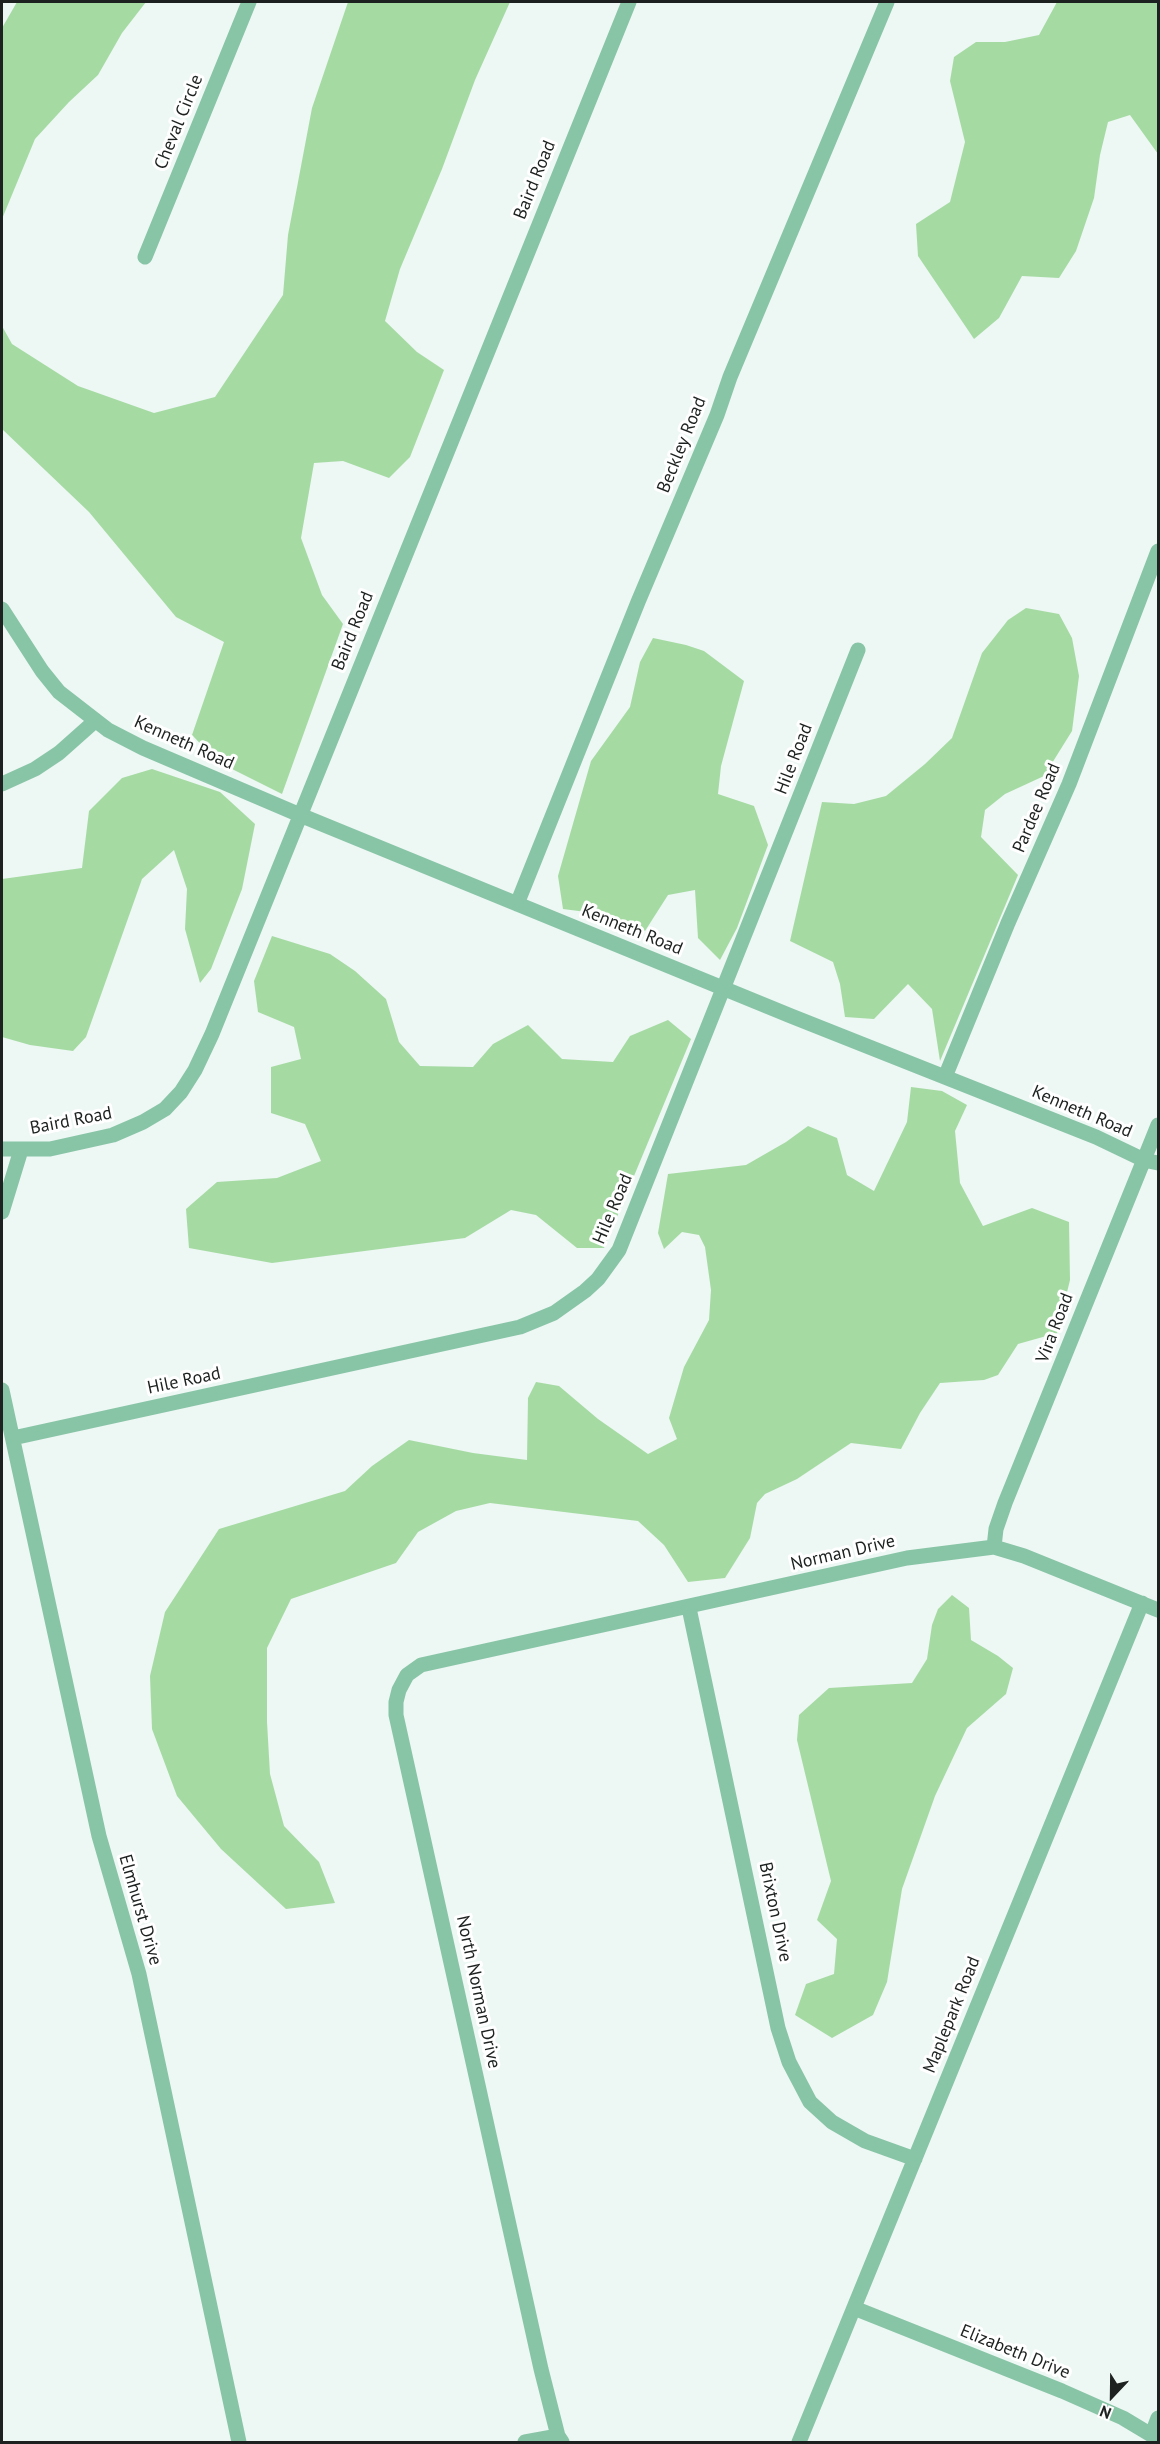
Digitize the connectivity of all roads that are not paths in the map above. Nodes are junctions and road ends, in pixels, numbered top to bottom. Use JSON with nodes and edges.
{"nodes":[{"id":1,"x":249,"y":2,"type":"edge"},
{"id":2,"x":629,"y":2,"type":"edge"},
{"id":3,"x":887,"y":2,"type":"edge"},
{"id":4,"x":145,"y":257,"type":"dead end"},
{"id":5,"x":1158,"y":551,"type":"edge"},
{"id":6,"x":2,"y":609,"type":"edge"},
{"id":7,"x":858,"y":650,"type":"dead end"},
{"id":8,"x":95,"y":721,"type":"junction"},
{"id":9,"x":2,"y":783,"type":"edge"},
{"id":10,"x":300,"y":815,"type":"junction"},
{"id":11,"x":517,"y":904,"type":"junction"},
{"id":12,"x":725,"y":988,"type":"junction"},
{"id":13,"x":945,"y":1077,"type":"junction"},
{"id":14,"x":1158,"y":1125,"type":"edge"},
{"id":15,"x":2,"y":1149,"type":"edge"},
{"id":16,"x":21,"y":1150,"type":"junction"},
{"id":17,"x":1151,"y":1162,"type":"edge"},
{"id":18,"x":2,"y":1212,"type":"edge"},
{"id":19,"x":2,"y":1390,"type":"edge"},
{"id":20,"x":13,"y":1438,"type":"junction"},
{"id":21,"x":994,"y":1547,"type":"junction"},
{"id":22,"x":1142,"y":1603,"type":"junction"},
{"id":23,"x":689,"y":1608,"type":"junction"},
{"id":24,"x":1158,"y":1610,"type":"edge"},
{"id":25,"x":529,"y":1641,"type":"joint"},
{"id":26,"x":915,"y":2159,"type":"junction"},
{"id":27,"x":854,"y":2308,"type":"junction"},
{"id":28,"x":1158,"y":2418,"type":"edge"},
{"id":29,"x":1155,"y":2437,"type":"edge"},
{"id":30,"x":560,"y":2439,"type":"edge"},
{"id":31,"x":239,"y":2442,"type":"edge"},
{"id":32,"x":525,"y":2442,"type":"edge"},
{"id":33,"x":799,"y":2442,"type":"edge"}],
"edges":[{"from":1,"to":4,"type":"street","name":"Cheval Circle"},
{"from":2,"to":10,"type":"street","name":"Baird Road"},
{"from":3,"to":11,"type":"street","name":"Beckley Road"},
{"from":5,"to":13,"type":"street","name":"Pardee Road"},
{"from":6,"to":8,"type":"street","name":"Kenneth Road"},
{"from":7,"to":12,"type":"street","name":"Hile Road"},
{"from":8,"to":9,"type":"street"},
{"from":8,"to":10,"type":"street","name":"Kenneth Road"},
{"from":10,"to":11,"type":"street","name":"Kenneth Road"},
{"from":10,"to":16,"type":"street","name":"Baird Road"},
{"from":11,"to":12,"type":"street","name":"Kenneth Road"},
{"from":12,"to":13,"type":"street","name":"Kenneth Road"},
{"from":12,"to":20,"type":"street","name":"Hile Road"},
{"from":13,"to":17,"type":"street","name":"Kenneth Road"},
{"from":14,"to":17,"type":"street","name":"Vira Road"},
{"from":15,"to":16,"type":"street","name":"Baird Road"},
{"from":16,"to":18,"type":"street"},
{"from":17,"to":21,"type":"street","name":"Vira Road"},
{"from":19,"to":20,"type":"street","name":"Elmhurst Drive"},
{"from":20,"to":31,"type":"street","name":"Elmhurst Drive"},
{"from":21,"to":22,"type":"street","name":"Norman Drive"},
{"from":21,"to":23,"type":"street","name":"Norman Drive"},
{"from":22,"to":24,"type":"street","name":"Norman Drive"},
{"from":22,"to":26,"type":"street","name":"Maplepark Road"},
{"from":23,"to":25,"type":"street","name":"Norman Drive"},
{"from":23,"to":26,"type":"street","name":"Brixton Drive"},
{"from":25,"to":30,"type":"street","name":"North Norman Drive"},
{"from":26,"to":27,"type":"street","name":"Maplepark Road"},
{"from":27,"to":29,"type":"street","name":"Elizabeth Drive"},
{"from":27,"to":33,"type":"street","name":"Maplepark Road"},
{"from":28,"to":29,"type":"street"},
{"from":30,"to":32,"type":"street"}]}
